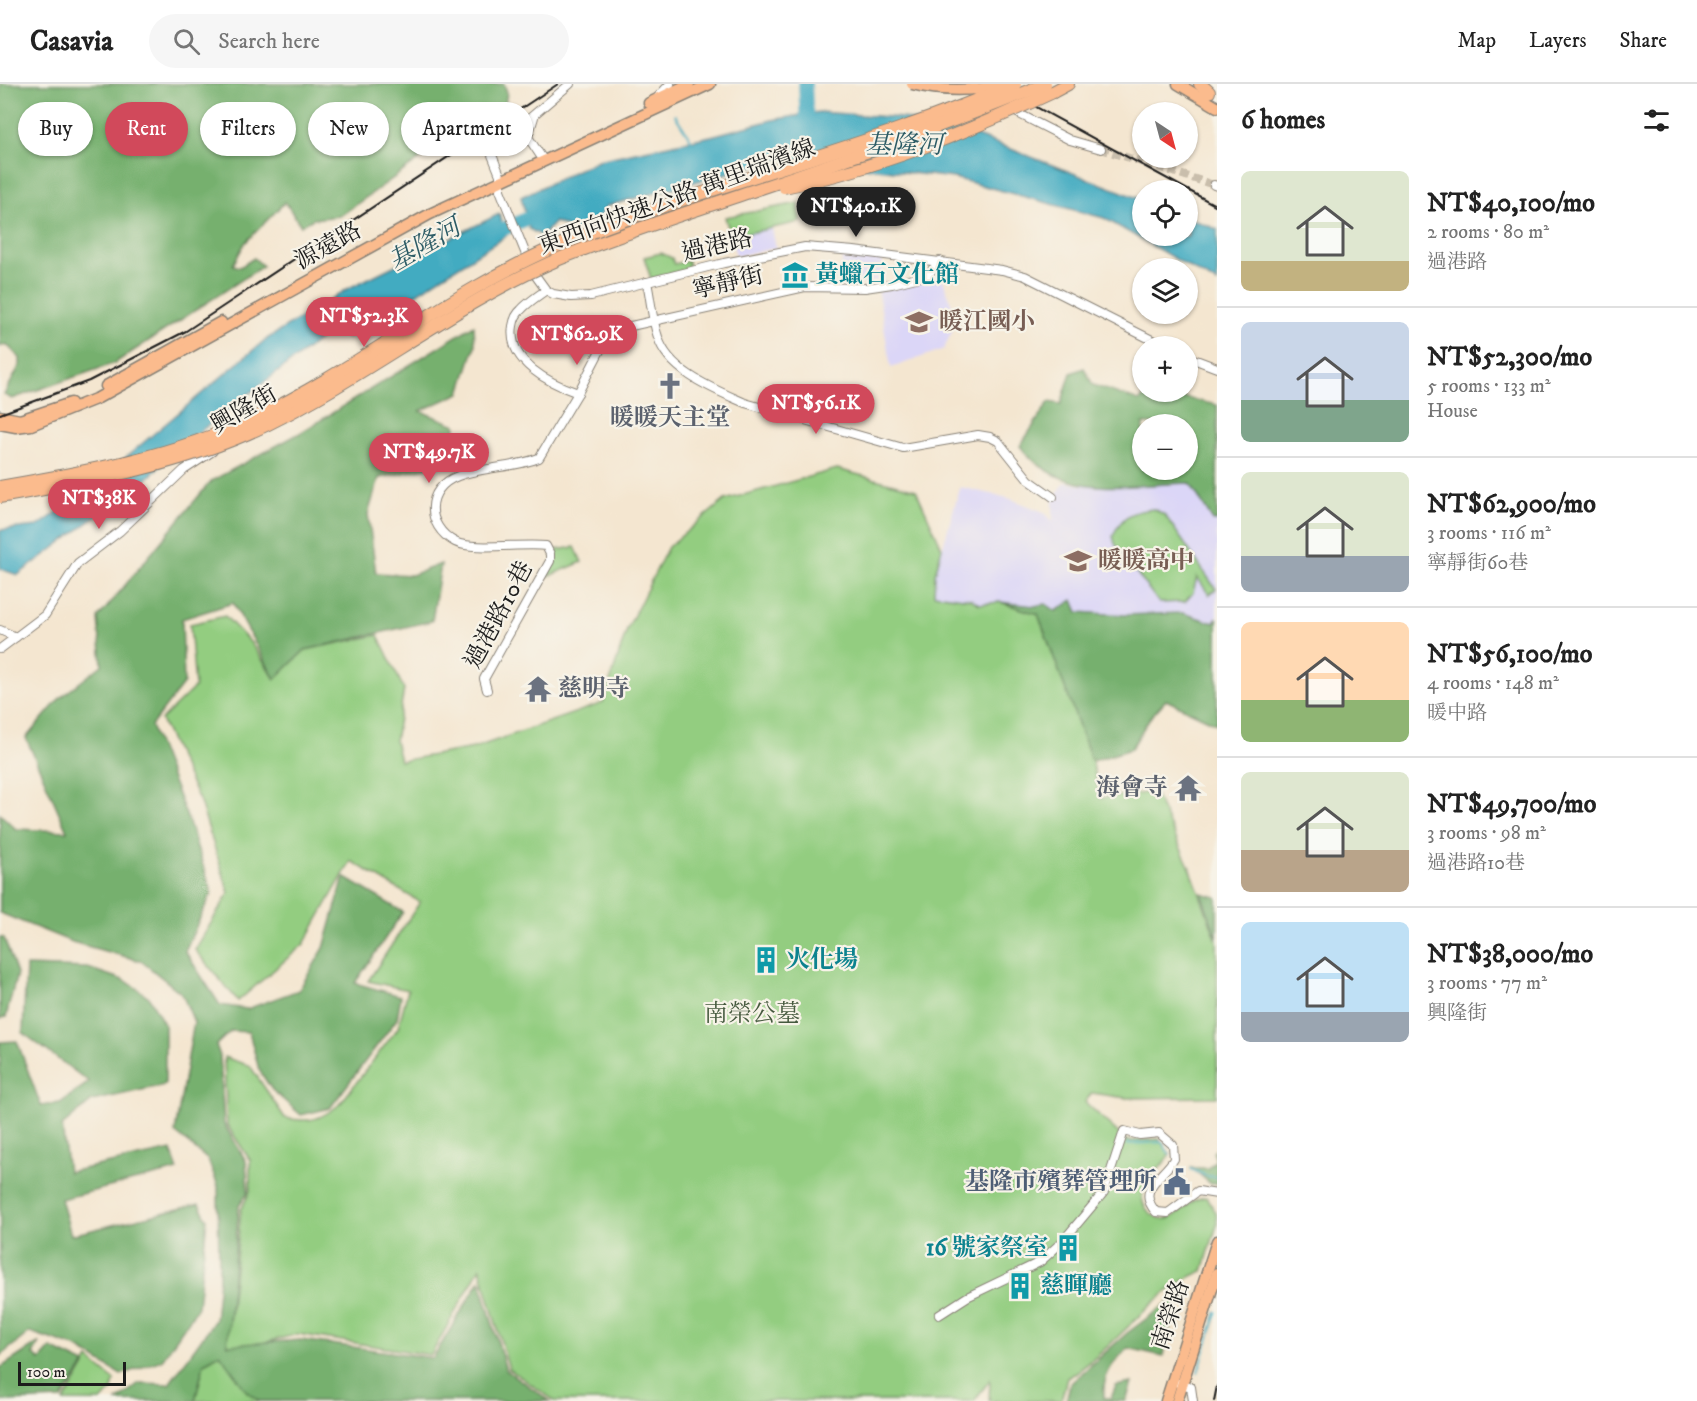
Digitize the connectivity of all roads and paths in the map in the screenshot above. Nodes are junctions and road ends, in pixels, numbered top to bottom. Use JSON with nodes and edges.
{"nodes":[{"id":1,"x":570,"y":84,"type":"edge"},
{"id":2,"x":689,"y":84,"type":"edge"},
{"id":3,"x":710,"y":84,"type":"edge"},
{"id":4,"x":912,"y":84,"type":"edge"},
{"id":5,"x":964,"y":84,"type":"edge"},
{"id":6,"x":1006,"y":84,"type":"edge"},
{"id":7,"x":1015,"y":84,"type":"edge"},
{"id":8,"x":1068,"y":84,"type":"edge"},
{"id":9,"x":1178,"y":84,"type":"edge"},
{"id":10,"x":1049,"y":88,"type":"edge"},
{"id":11,"x":675,"y":91,"type":"edge"},
{"id":12,"x":1217,"y":107,"type":"edge"},
{"id":13,"x":539,"y":110,"type":"junction"},
{"id":14,"x":1101,"y":149,"type":"tunnel mouth"},
{"id":15,"x":542,"y":158,"type":"junction"},
{"id":16,"x":500,"y":182,"type":"junction"},
{"id":17,"x":940,"y":261,"type":"junction"},
{"id":18,"x":530,"y":264,"type":"junction"},
{"id":19,"x":647,"y":282,"type":"junction"},
{"id":20,"x":546,"y":290,"type":"junction"},
{"id":21,"x":655,"y":321,"type":"junction"},
{"id":22,"x":1144,"y":336,"type":"edge"},
{"id":23,"x":1198,"y":361,"type":"edge"},
{"id":24,"x":1217,"y":368,"type":"edge"},
{"id":25,"x":578,"y":393,"type":"junction"},
{"id":26,"x":98,"y":395,"type":"junction"},
{"id":27,"x":0,"y":416,"type":"edge"},
{"id":28,"x":0,"y":424,"type":"edge"},
{"id":29,"x":0,"y":487,"type":"edge"},
{"id":30,"x":1053,"y":496,"type":"dead end"},
{"id":31,"x":0,"y":497,"type":"edge"},
{"id":32,"x":0,"y":630,"type":"edge"},
{"id":33,"x":16,"y":637,"type":"junction"},
{"id":34,"x":0,"y":649,"type":"edge"},
{"id":35,"x":487,"y":690,"type":"dead end"},
{"id":36,"x":1217,"y":1194,"type":"edge"},
{"id":37,"x":1217,"y":1242,"type":"edge"},
{"id":38,"x":1217,"y":1273,"type":"edge"},
{"id":39,"x":939,"y":1315,"type":"dead end"},
{"id":40,"x":1176,"y":1383,"type":"junction"},
{"id":41,"x":1166,"y":1401,"type":"edge"},
{"id":42,"x":1177,"y":1401,"type":"edge"},
{"id":43,"x":1193,"y":1401,"type":"edge"}],
"edges":[{"from":1,"to":13,"type":"street"},
{"from":2,"to":11,"type":"main road"},
{"from":3,"to":11,"type":"main road"},
{"from":4,"to":6,"type":"main road","bridge":true},
{"from":5,"to":14,"type":"street"},
{"from":7,"to":29,"type":"highway","name":"東西向快速公路 萬里瑞濱線","bridge":true},
{"from":8,"to":10,"type":"highway","name":"東西向快速公路 萬里瑞濱線"},
{"from":9,"to":12,"type":"main road"},
{"from":10,"to":31,"type":"highway","name":"東西向快速公路 萬里瑞濱線","bridge":true},
{"from":11,"to":15,"type":"main road","name":"源遠路"},
{"from":11,"to":15,"type":"main road","name":"源遠路"},
{"from":13,"to":15,"type":"street"},
{"from":13,"to":16,"type":"street"},
{"from":15,"to":16,"type":"main road","name":"源遠路"},
{"from":16,"to":18,"type":"street"},
{"from":16,"to":26,"type":"main road","name":"源遠路"},
{"from":17,"to":19,"type":"street","name":"過港路"},
{"from":17,"to":21,"type":"street","name":"寧靜街"},
{"from":17,"to":22,"type":"street","name":"過港路"},
{"from":18,"to":20,"type":"street"},
{"from":18,"to":33,"type":"street","name":"興隆街"},
{"from":19,"to":20,"type":"street","name":"過港路"},
{"from":19,"to":21,"type":"street"},
{"from":20,"to":25,"type":"street"},
{"from":21,"to":25,"type":"street","name":"寧靜街"},
{"from":21,"to":30,"type":"street"},
{"from":23,"to":24,"type":"street"},
{"from":25,"to":35,"type":"street","name":"過港路10巷"},
{"from":26,"to":27,"type":"main road","name":"源遠路"},
{"from":26,"to":28,"type":"main road","name":"源遠路"},
{"from":32,"to":33,"type":"street"},
{"from":33,"to":34,"type":"street","name":"興隆街"},
{"from":36,"to":39,"type":"street"},
{"from":37,"to":40,"type":"main road","name":"南榮路"},
{"from":38,"to":40,"type":"main road","name":"南榮路"},
{"from":40,"to":41,"type":"main road","name":"南榮路"},
{"from":40,"to":42,"type":"main road","name":"南榮路"},
{"from":40,"to":43,"type":"street"}]}
